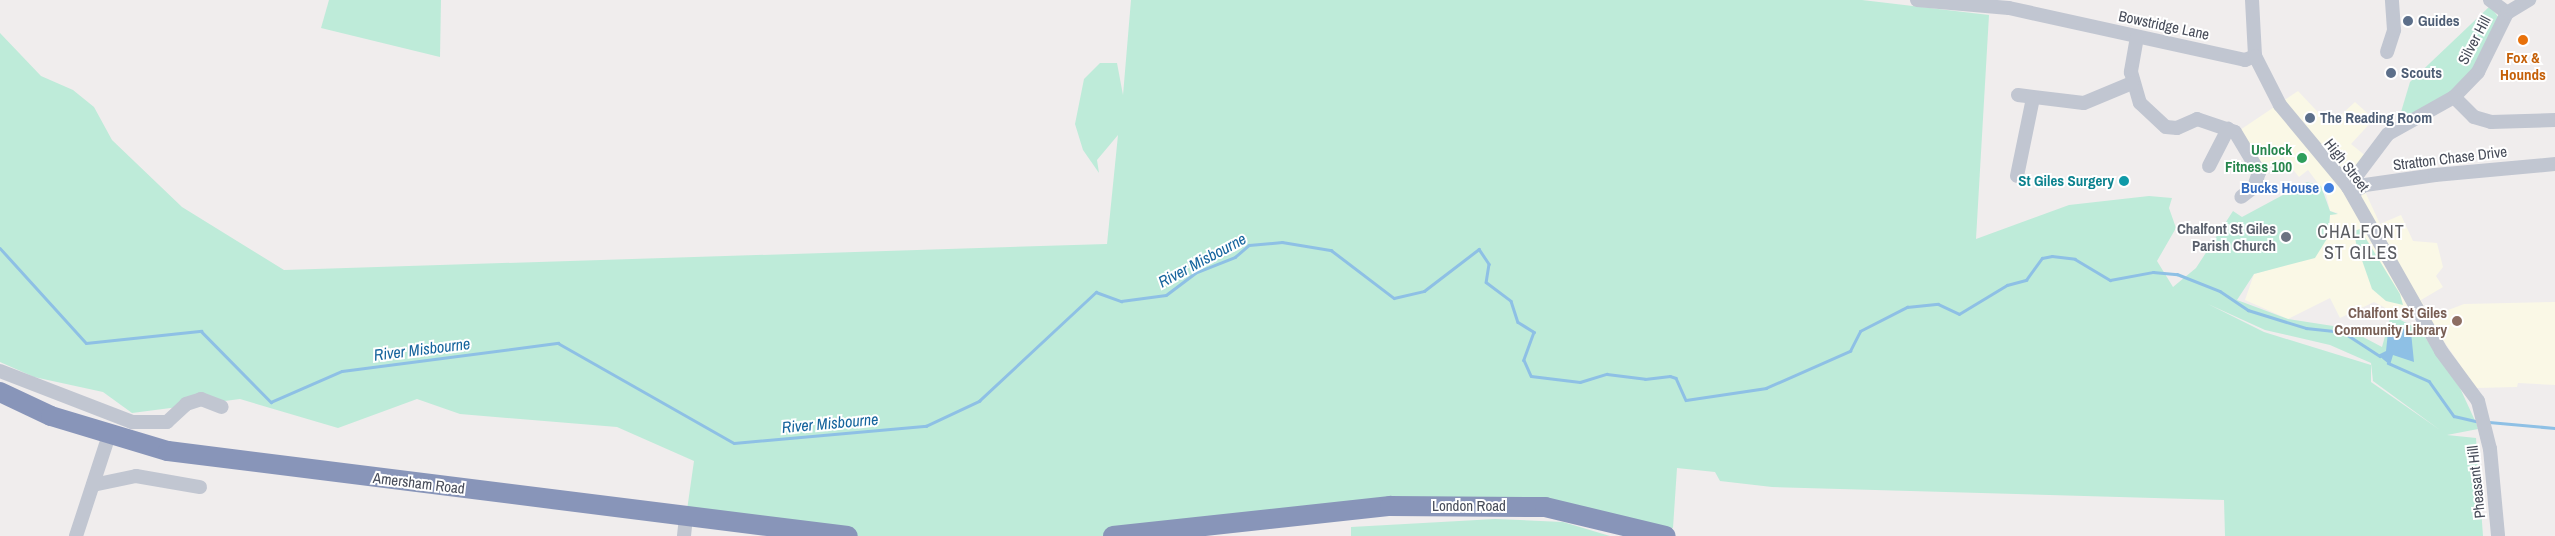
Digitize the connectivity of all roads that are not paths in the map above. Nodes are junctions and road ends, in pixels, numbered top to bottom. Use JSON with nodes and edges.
{"nodes":[{"id":1,"x":1916,"y":0,"type":"edge"},
{"id":2,"x":2252,"y":0,"type":"edge"},
{"id":3,"x":2392,"y":0,"type":"edge"},
{"id":4,"x":2490,"y":0,"type":"edge"},
{"id":5,"x":2528,"y":0,"type":"edge"},
{"id":6,"x":2508,"y":13,"type":"junction"},
{"id":7,"x":2138,"y":37,"type":"junction"},
{"id":8,"x":2387,"y":52,"type":"dead end"},
{"id":9,"x":2256,"y":56,"type":"junction"},
{"id":10,"x":2132,"y":82,"type":"junction"},
{"id":11,"x":2018,"y":95,"type":"dead end"},
{"id":12,"x":2454,"y":97,"type":"junction"},
{"id":13,"x":2032,"y":98,"type":"junction"},
{"id":14,"x":2555,"y":120,"type":"edge"},
{"id":15,"x":2228,"y":129,"type":"junction"},
{"id":16,"x":2555,"y":164,"type":"edge"},
{"id":17,"x":2209,"y":166,"type":"dead end"},
{"id":18,"x":2017,"y":176,"type":"dead end"},
{"id":19,"x":2350,"y":190,"type":"junction"},
{"id":20,"x":2241,"y":197,"type":"dead end"},
{"id":21,"x":0,"y":371,"type":"edge"},
{"id":22,"x":0,"y":392,"type":"edge"},
{"id":23,"x":222,"y":408,"type":"dead end"},
{"id":24,"x":2484,"y":419,"type":"joint"},
{"id":25,"x":109,"y":435,"type":"junction"},
{"id":26,"x":93,"y":485,"type":"junction"},
{"id":27,"x":200,"y":487,"type":"dead end"},
{"id":28,"x":685,"y":526,"type":"edge"},
{"id":29,"x":76,"y":536,"type":"edge"},
{"id":30,"x":848,"y":536,"type":"edge"},
{"id":31,"x":1113,"y":536,"type":"edge"},
{"id":32,"x":1666,"y":536,"type":"edge"},
{"id":33,"x":2498,"y":536,"type":"edge"}],
"edges":[{"from":1,"to":7,"type":"street","name":"Bowstridge Lane"},
{"from":2,"to":9,"type":"street"},
{"from":3,"to":8,"type":"street"},
{"from":4,"to":6,"type":"street"},
{"from":5,"to":6,"type":"street","name":"Silver Hill"},
{"from":6,"to":12,"type":"street","name":"Silver Hill"},
{"from":7,"to":9,"type":"street","name":"Bowstridge Lane"},
{"from":7,"to":10,"type":"street"},
{"from":9,"to":19,"type":"street","name":"High Street"},
{"from":10,"to":13,"type":"street"},
{"from":10,"to":15,"type":"street"},
{"from":11,"to":13,"type":"street"},
{"from":12,"to":14,"type":"street"},
{"from":12,"to":19,"type":"street","name":"Silver Hill"},
{"from":13,"to":18,"type":"street"},
{"from":15,"to":17,"type":"street"},
{"from":15,"to":20,"type":"street"},
{"from":16,"to":19,"type":"street","name":"Stratton Chase Drive"},
{"from":19,"to":24,"type":"street","name":"High Street"},
{"from":21,"to":23,"type":"street"},
{"from":22,"to":25,"type":"highway","name":"Amersham Road"},
{"from":24,"to":33,"type":"street","name":"Pheasant Hill"},
{"from":25,"to":26,"type":"street"},
{"from":25,"to":28,"type":"highway","name":"Amersham Road"},
{"from":26,"to":27,"type":"street"},
{"from":26,"to":29,"type":"street"},
{"from":28,"to":30,"type":"highway","name":"Amersham Road"},
{"from":31,"to":32,"type":"highway","name":"London Road"}]}
